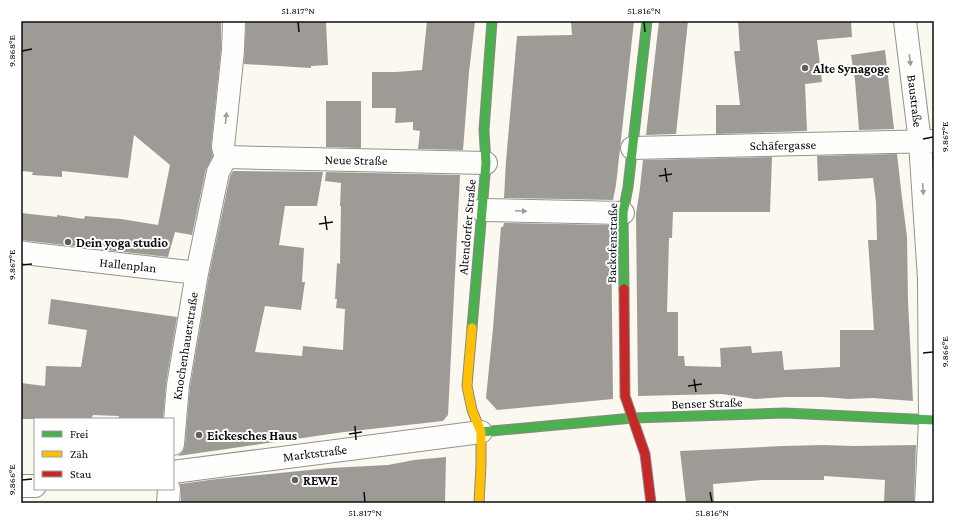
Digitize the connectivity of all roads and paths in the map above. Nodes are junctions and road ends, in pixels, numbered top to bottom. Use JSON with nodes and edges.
{"nodes":[{"id":1,"x":234,"y":21,"type":"edge"},
{"id":2,"x":492,"y":21,"type":"edge"},
{"id":3,"x":647,"y":21,"type":"edge"},
{"id":4,"x":905,"y":21,"type":"edge"},
{"id":5,"x":927,"y":141,"type":"edge"},
{"id":6,"x":632,"y":148,"type":"junction"},
{"id":7,"x":226,"y":157,"type":"junction"},
{"id":8,"x":486,"y":163,"type":"junction"},
{"id":9,"x":482,"y":210,"type":"junction"},
{"id":10,"x":623,"y":213,"type":"junction"},
{"id":11,"x":21,"y":252,"type":"edge"},
{"id":12,"x":196,"y":273,"type":"junction"},
{"id":13,"x":633,"y":418,"type":"junction"},
{"id":14,"x":932,"y":420,"type":"edge"},
{"id":15,"x":174,"y":432,"type":"edge"},
{"id":16,"x":481,"y":432,"type":"junction"},
{"id":17,"x":174,"y":472,"type":"edge"},
{"id":18,"x":21,"y":486,"type":"edge"},
{"id":19,"x":34,"y":486,"type":"edge"},
{"id":20,"x":169,"y":490,"type":"edge"},
{"id":21,"x":168,"y":503,"type":"edge"},
{"id":22,"x":479,"y":503,"type":"edge"},
{"id":23,"x":651,"y":503,"type":"edge"},
{"id":24,"x":926,"y":503,"type":"edge"}],
"edges":[{"from":7,"to":1,"type":"street","one_way":true},
{"from":2,"to":8,"type":"main road","name":"Altendorfer Straße"},
{"from":3,"to":6,"type":"main road","name":"Backofenstraße"},
{"from":4,"to":5,"type":"street","name":"Baustraße","one_way":true},
{"from":5,"to":6,"type":"street","name":"Schäfergasse"},
{"from":5,"to":14,"type":"street","name":"Baustraße","one_way":true},
{"from":6,"to":10,"type":"main road","name":"Backofenstraße"},
{"from":7,"to":8,"type":"street","name":"Neue Straße"},
{"from":7,"to":12,"type":"street"},
{"from":8,"to":9,"type":"main road","name":"Altendorfer Straße"},
{"from":9,"to":10,"type":"street","one_way":true},
{"from":9,"to":16,"type":"main road","name":"Altendorfer Straße"},
{"from":10,"to":13,"type":"main road","name":"Backofenstraße"},
{"from":11,"to":12,"type":"street","name":"Hallenplan"},
{"from":12,"to":15,"type":"street","name":"Knochenhauerstraße"},
{"from":13,"to":14,"type":"main road","name":"Benser Straße"},
{"from":13,"to":16,"type":"main road","name":"Benser Straße"},
{"from":13,"to":23,"type":"main road","name":"Backofenstraße"},
{"from":14,"to":24,"type":"street","name":"Baustraße"},
{"from":16,"to":17,"type":"street","name":"Marktstraße"},
{"from":16,"to":22,"type":"main road"},
{"from":18,"to":19,"type":"street"},
{"from":20,"to":21,"type":"street"}]}
